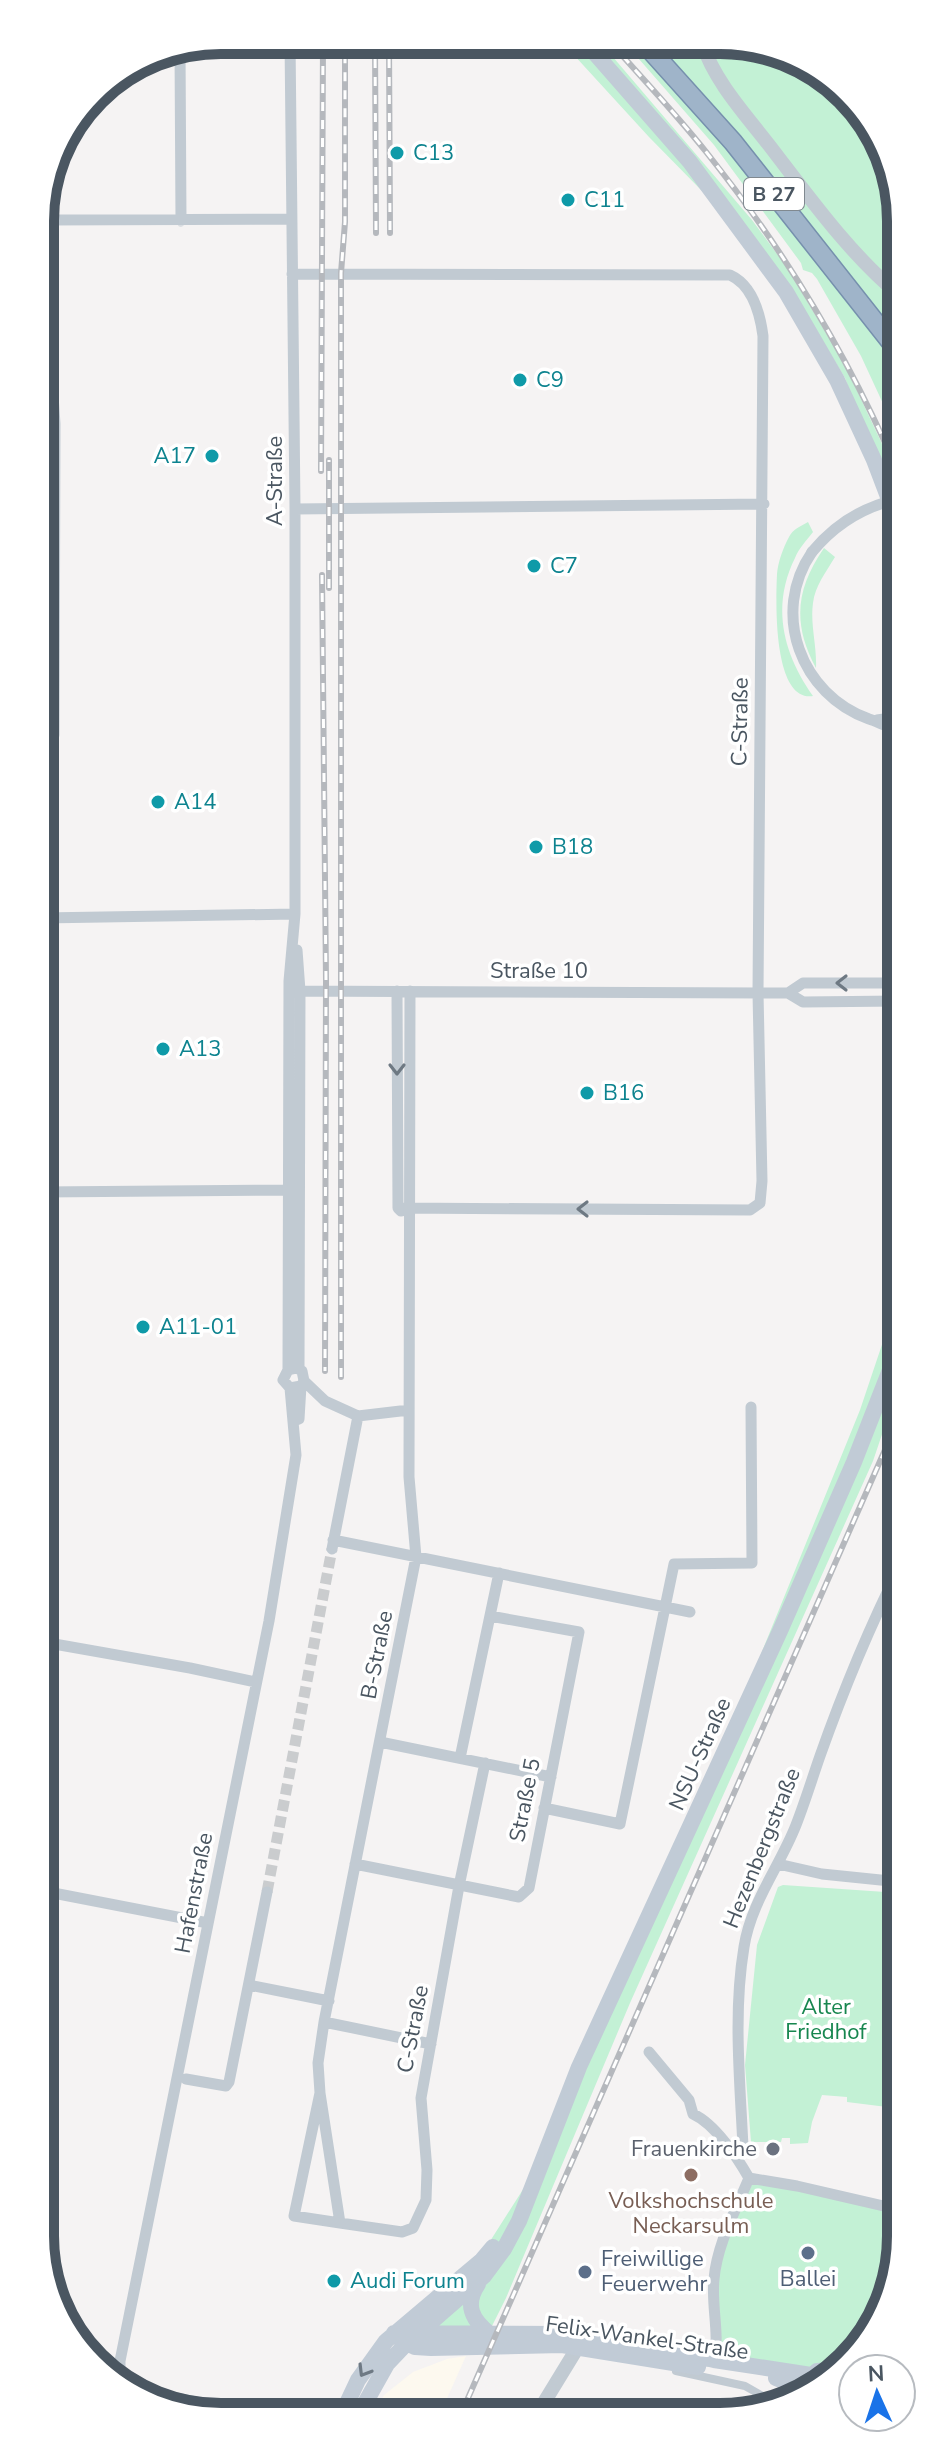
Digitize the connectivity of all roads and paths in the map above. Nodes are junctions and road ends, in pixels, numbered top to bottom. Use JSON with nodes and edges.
{"nodes":[{"id":1,"x":290,"y":54,"type":"edge"},
{"id":2,"x":596,"y":54,"type":"edge"},
{"id":3,"x":654,"y":54,"type":"edge"},
{"id":4,"x":708,"y":54,"type":"edge"},
{"id":5,"x":180,"y":59,"type":"edge"},
{"id":6,"x":54,"y":217,"type":"edge"},
{"id":7,"x":291,"y":219,"type":"junction"},
{"id":8,"x":181,"y":221,"type":"junction"},
{"id":9,"x":292,"y":274,"type":"junction"},
{"id":10,"x":887,"y":284,"type":"edge"},
{"id":11,"x":887,"y":337,"type":"edge"},
{"id":12,"x":54,"y":410,"type":"edge"},
{"id":13,"x":887,"y":494,"type":"edge"},
{"id":14,"x":887,"y":503,"type":"edge"},
{"id":15,"x":764,"y":504,"type":"junction"},
{"id":16,"x":295,"y":509,"type":"junction"},
{"id":17,"x":887,"y":718,"type":"edge"},
{"id":18,"x":873,"y":720,"type":"junction"},
{"id":19,"x":887,"y":725,"type":"edge"},
{"id":20,"x":54,"y":735,"type":"dead end"},
{"id":21,"x":54,"y":918,"type":"edge"},
{"id":22,"x":294,"y":918,"type":"junction"},
{"id":23,"x":887,"y":983,"type":"edge"},
{"id":24,"x":295,"y":991,"type":"junction"},
{"id":25,"x":403,"y":991,"type":"junction"},
{"id":26,"x":758,"y":993,"type":"junction"},
{"id":27,"x":788,"y":993,"type":"junction"},
{"id":28,"x":887,"y":1001,"type":"edge"},
{"id":29,"x":294,"y":1190,"type":"junction"},
{"id":30,"x":54,"y":1192,"type":"edge"},
{"id":31,"x":406,"y":1212,"type":"junction"},
{"id":32,"x":292,"y":1369,"type":"junction"},
{"id":33,"x":887,"y":1378,"type":"edge"},
{"id":34,"x":298,"y":1385,"type":"junction"},
{"id":35,"x":751,"y":1407,"type":"dead end"},
{"id":36,"x":409,"y":1410,"type":"junction"},
{"id":37,"x":358,"y":1416,"type":"junction"},
{"id":38,"x":294,"y":1426,"type":"joint"},
{"id":39,"x":416,"y":1557,"type":"junction"},
{"id":40,"x":499,"y":1573,"type":"junction"},
{"id":41,"x":887,"y":1592,"type":"edge"},
{"id":42,"x":665,"y":1607,"type":"junction"},
{"id":43,"x":690,"y":1612,"type":"dead end"},
{"id":44,"x":490,"y":1616,"type":"junction"},
{"id":45,"x":54,"y":1644,"type":"edge"},
{"id":46,"x":256,"y":1682,"type":"junction"},
{"id":47,"x":380,"y":1742,"type":"junction"},
{"id":48,"x":460,"y":1758,"type":"junction"},
{"id":49,"x":485,"y":1763,"type":"junction"},
{"id":50,"x":551,"y":1777,"type":"junction"},
{"id":51,"x":544,"y":1808,"type":"junction"},
{"id":52,"x":355,"y":1864,"type":"junction"},
{"id":53,"x":778,"y":1864,"type":"junction"},
{"id":54,"x":887,"y":1881,"type":"edge"},
{"id":55,"x":459,"y":1886,"type":"junction"},
{"id":56,"x":267,"y":1892,"type":"tunnel mouth"},
{"id":57,"x":54,"y":1893,"type":"edge"},
{"id":58,"x":208,"y":1923,"type":"junction"},
{"id":59,"x":249,"y":1985,"type":"junction"},
{"id":60,"x":329,"y":2001,"type":"junction"},
{"id":61,"x":324,"y":2022,"type":"junction"},
{"id":62,"x":431,"y":2044,"type":"junction"},
{"id":63,"x":649,"y":2052,"type":"dead end"},
{"id":64,"x":186,"y":2079,"type":"dead end"},
{"id":65,"x":320,"y":2093,"type":"junction"},
{"id":66,"x":738,"y":2159,"type":"junction"},
{"id":67,"x":535,"y":2177,"type":"junction"},
{"id":68,"x":749,"y":2178,"type":"junction"},
{"id":69,"x":887,"y":2207,"type":"edge"},
{"id":70,"x":340,"y":2223,"type":"junction"},
{"id":71,"x":484,"y":2276,"type":"junction"},
{"id":72,"x":490,"y":2334,"type":"junction"},
{"id":73,"x":406,"y":2336,"type":"junction"},
{"id":74,"x":582,"y":2341,"type":"junction"},
{"id":75,"x":431,"y":2348,"type":"junction"},
{"id":76,"x":714,"y":2360,"type":"junction"},
{"id":77,"x":682,"y":2368,"type":"junction"},
{"id":78,"x":120,"y":2370,"type":"edge"},
{"id":79,"x":801,"y":2382,"type":"edge"},
{"id":80,"x":802,"y":2382,"type":"edge"},
{"id":81,"x":372,"y":2388,"type":"junction"},
{"id":82,"x":764,"y":2397,"type":"edge"},
{"id":83,"x":348,"y":2403,"type":"edge"},
{"id":84,"x":364,"y":2403,"type":"edge"},
{"id":85,"x":544,"y":2403,"type":"edge"}],
"edges":[{"from":1,"to":7,"type":"street","name":"A-Straße"},
{"from":2,"to":13,"type":"main road"},
{"from":3,"to":11,"type":"highway","number":"B 27"},
{"from":4,"to":10,"type":"street"},
{"from":5,"to":8,"type":"street"},
{"from":6,"to":8,"type":"street"},
{"from":7,"to":8,"type":"street"},
{"from":7,"to":9,"type":"street","name":"A-Straße"},
{"from":9,"to":15,"type":"street","name":"C-Straße"},
{"from":9,"to":16,"type":"street","name":"A-Straße"},
{"from":12,"to":20,"type":"street"},
{"from":14,"to":18,"type":"street","bridge":true},
{"from":15,"to":16,"type":"street"},
{"from":15,"to":26,"type":"street","name":"C-Straße"},
{"from":16,"to":22,"type":"street","name":"A-Straße"},
{"from":17,"to":18,"type":"street"},
{"from":18,"to":19,"type":"street"},
{"from":21,"to":22,"type":"street"},
{"from":22,"to":24,"type":"street","name":"A-Straße"},
{"from":23,"to":27,"type":"street","one_way":true},
{"from":24,"to":25,"type":"street","name":"Straße 10"},
{"from":24,"to":29,"type":"street","name":"A-Straße"},
{"from":25,"to":26,"type":"street","name":"Straße 10"},
{"from":25,"to":31,"type":"street","name":"B-Straße"},
{"from":26,"to":27,"type":"street","name":"Straße 10"},
{"from":26,"to":31,"type":"street","name":"C-Straße","one_way":true},
{"from":27,"to":28,"type":"street"},
{"from":29,"to":30,"type":"street"},
{"from":29,"to":32,"type":"street","name":"A-Straße"},
{"from":31,"to":36,"type":"street","name":"B-Straße"},
{"from":32,"to":34,"type":"street","name":"A-Straße"},
{"from":32,"to":34,"type":"street","name":"A-Straße"},
{"from":33,"to":67,"type":"main road","name":"NSU-Straße"},
{"from":34,"to":37,"type":"street"},
{"from":34,"to":38,"type":"street","name":"A-Straße"},
{"from":35,"to":42,"type":"street"},
{"from":36,"to":37,"type":"street"},
{"from":36,"to":39,"type":"street","name":"B-Straße"},
{"from":37,"to":39,"type":"street"},
{"from":38,"to":46,"type":"street","name":"Hafenstraße"},
{"from":39,"to":40,"type":"street"},
{"from":39,"to":47,"type":"street","name":"B-Straße"},
{"from":40,"to":42,"type":"street"},
{"from":40,"to":44,"type":"street"},
{"from":41,"to":53,"type":"street","name":"Hezenbergstraße"},
{"from":42,"to":43,"type":"street"},
{"from":42,"to":51,"type":"street"},
{"from":44,"to":48,"type":"street"},
{"from":44,"to":50,"type":"street","name":"Straße 5"},
{"from":45,"to":46,"type":"street"},
{"from":46,"to":58,"type":"street","name":"Hafenstraße"},
{"from":47,"to":48,"type":"street"},
{"from":47,"to":52,"type":"street","name":"B-Straße"},
{"from":48,"to":49,"type":"street"},
{"from":49,"to":50,"type":"street"},
{"from":49,"to":55,"type":"street","name":"C-Straße"},
{"from":50,"to":51,"type":"street","name":"Straße 5"},
{"from":51,"to":55,"type":"street","name":"Straße 5"},
{"from":52,"to":55,"type":"street","name":"Straße 5"},
{"from":52,"to":60,"type":"street","name":"B-Straße"},
{"from":53,"to":54,"type":"street"},
{"from":53,"to":66,"type":"street","name":"Hezenbergstraße"},
{"from":55,"to":62,"type":"street","name":"C-Straße"},
{"from":56,"to":59,"type":"street"},
{"from":57,"to":58,"type":"street"},
{"from":58,"to":78,"type":"street","name":"Hafenstraße"},
{"from":59,"to":60,"type":"street"},
{"from":59,"to":64,"type":"street"},
{"from":60,"to":61,"type":"street","name":"B-Straße"},
{"from":61,"to":62,"type":"street"},
{"from":61,"to":65,"type":"street","name":"B-Straße"},
{"from":62,"to":70,"type":"street","name":"C-Straße"},
{"from":63,"to":66,"type":"street"},
{"from":65,"to":70,"type":"street","name":"B-Straße"},
{"from":65,"to":70,"type":"street","name":"B-Straße"},
{"from":66,"to":68,"type":"street"},
{"from":67,"to":71,"type":"main road","name":"NSU-Straße"},
{"from":67,"to":73,"type":"main road","name":"NSU-Straße"},
{"from":68,"to":69,"type":"street"},
{"from":68,"to":76,"type":"street"},
{"from":71,"to":72,"type":"main road"},
{"from":71,"to":73,"type":"main road","name":"NSU-Straße"},
{"from":72,"to":73,"type":"main road","name":"Felix-Wankel-Straße"},
{"from":72,"to":74,"type":"main road","name":"Felix-Wankel-Straße"},
{"from":73,"to":75,"type":"main road","name":"Felix-Wankel-Straße"},
{"from":73,"to":81,"type":"main road"},
{"from":73,"to":83,"type":"main road","one_way":true},
{"from":74,"to":75,"type":"main road","name":"Felix-Wankel-Straße"},
{"from":74,"to":76,"type":"main road","name":"Felix-Wankel-Straße"},
{"from":74,"to":77,"type":"main road","name":"Felix-Wankel-Straße"},
{"from":74,"to":85,"type":"street"},
{"from":75,"to":81,"type":"main road"},
{"from":76,"to":77,"type":"street"},
{"from":76,"to":80,"type":"main road","name":"Felix-Wankel-Straße"},
{"from":77,"to":79,"type":"main road","name":"Felix-Wankel-Straße"},
{"from":77,"to":82,"type":"street"},
{"from":81,"to":84,"type":"main road"}]}
